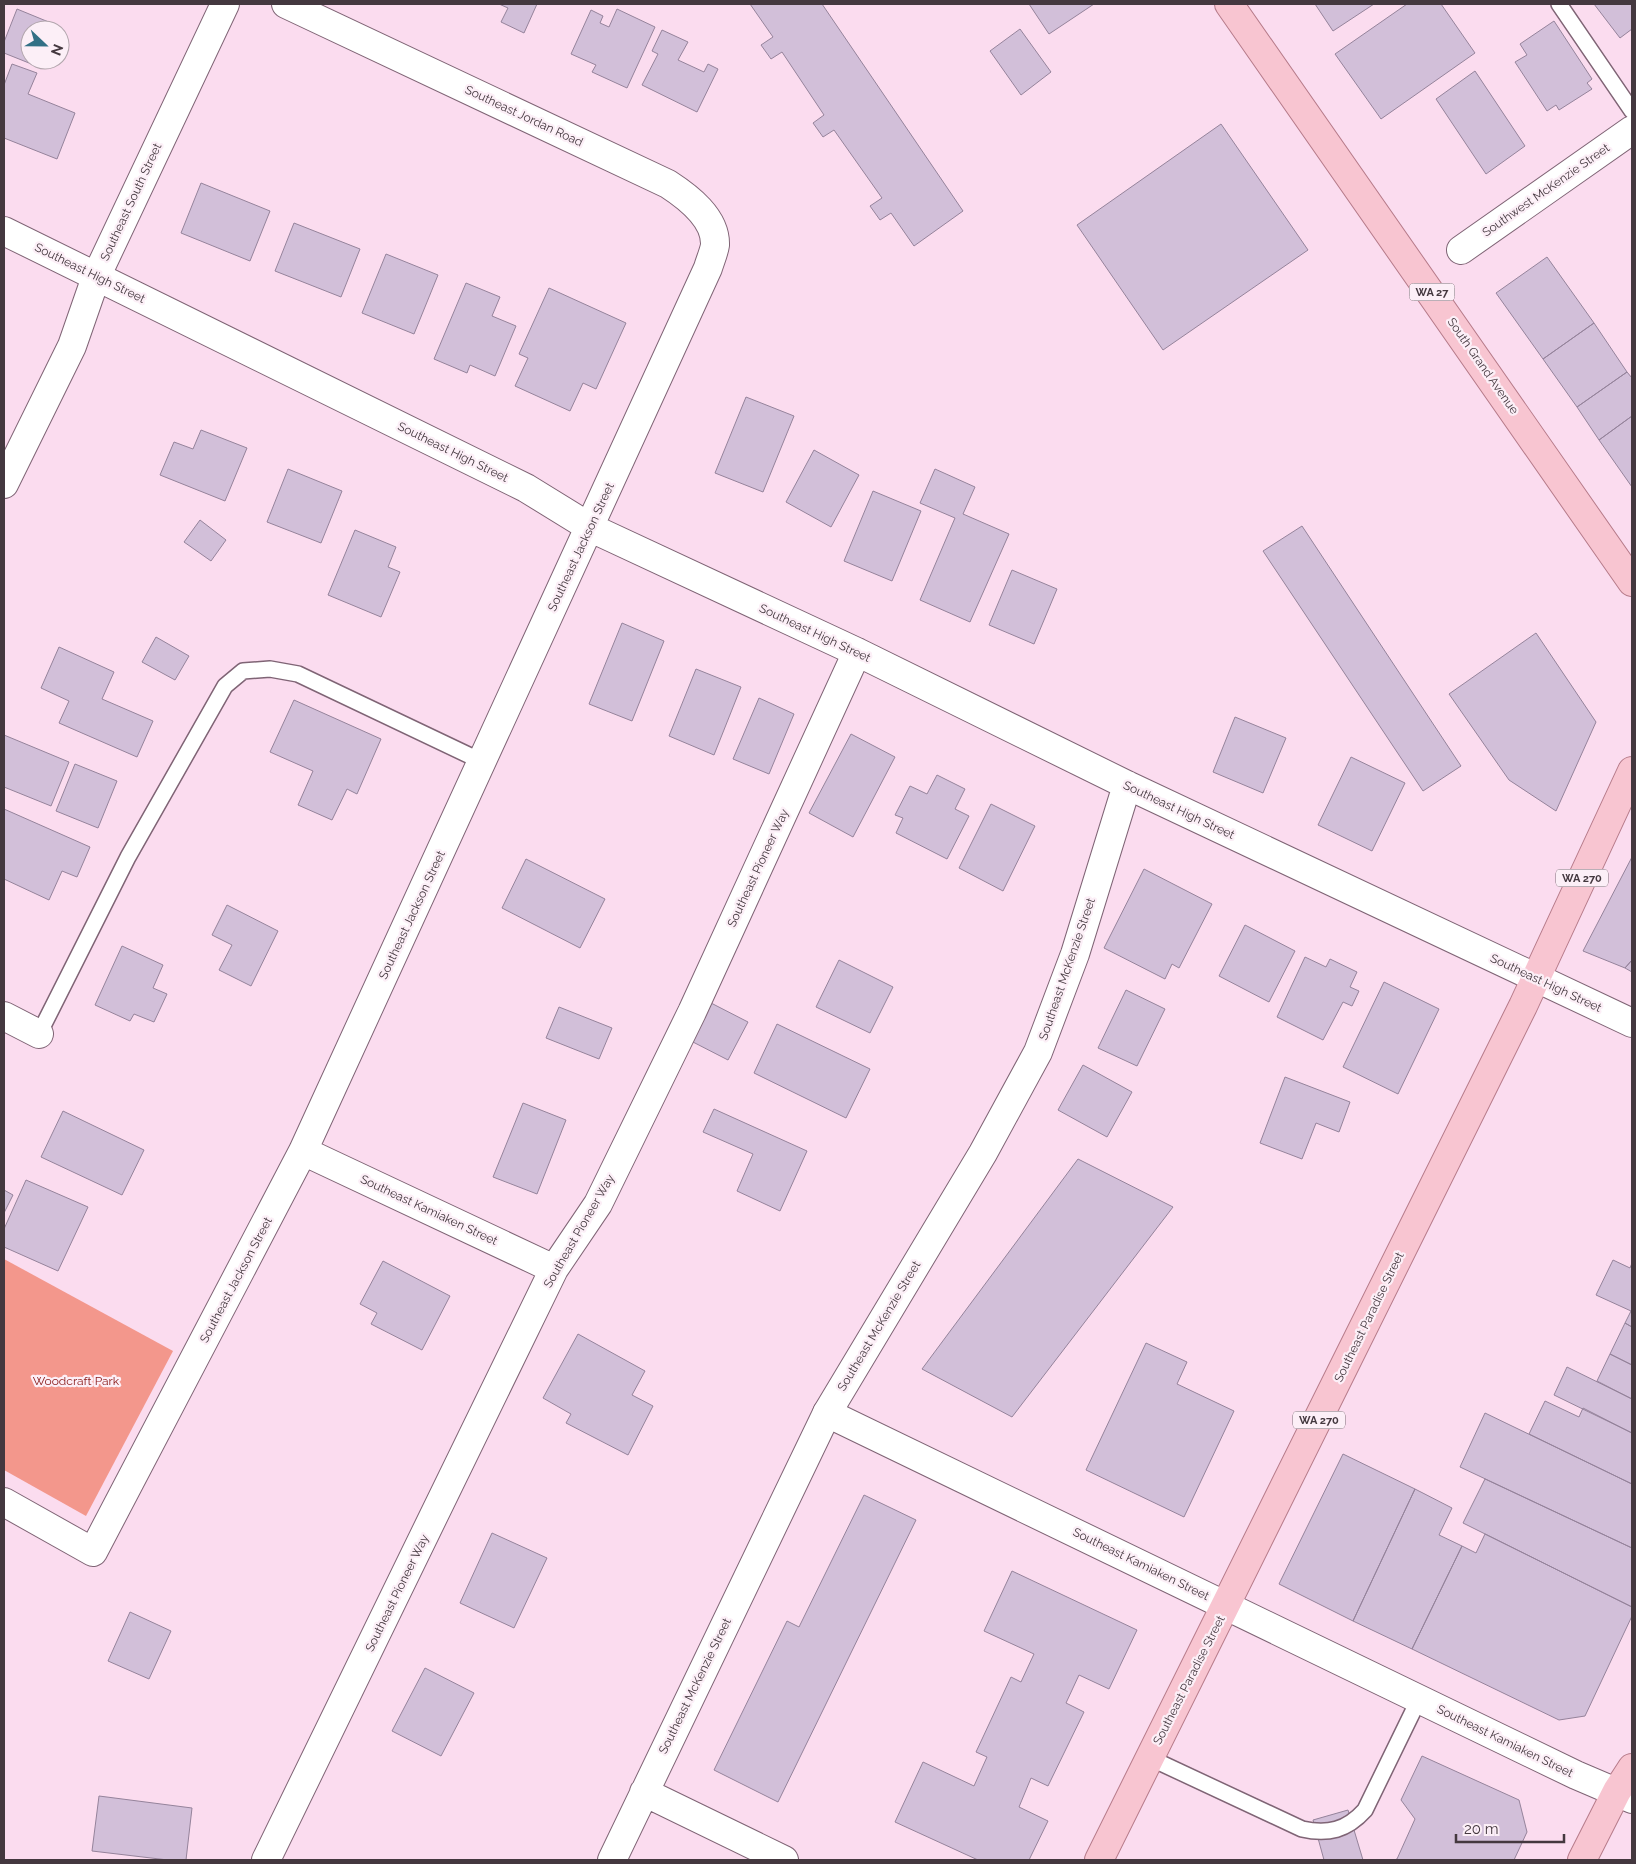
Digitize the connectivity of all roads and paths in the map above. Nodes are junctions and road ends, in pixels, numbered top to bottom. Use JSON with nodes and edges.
{"nodes":[{"id":1,"x":225,"y":4,"type":"edge"},
{"id":2,"x":286,"y":4,"type":"edge"},
{"id":3,"x":1229,"y":4,"type":"edge"},
{"id":4,"x":1559,"y":4,"type":"edge"},
{"id":5,"x":1632,"y":111,"type":"edge"},
{"id":6,"x":1632,"y":130,"type":"edge"},
{"id":7,"x":4,"y":232,"type":"edge"},
{"id":8,"x":1461,"y":250,"type":"dead end"},
{"id":9,"x":708,"y":268,"type":"joint"},
{"id":10,"x":96,"y":276,"type":"junction"},
{"id":11,"x":4,"y":484,"type":"edge"},
{"id":12,"x":590,"y":528,"type":"junction"},
{"id":13,"x":1632,"y":582,"type":"edge"},
{"id":14,"x":857,"y":652,"type":"junction"},
{"id":15,"x":483,"y":762,"type":"junction"},
{"id":16,"x":1630,"y":774,"type":"edge"},
{"id":17,"x":1127,"y":785,"type":"junction"},
{"id":18,"x":1536,"y":978,"type":"junction"},
{"id":19,"x":4,"y":1016,"type":"edge"},
{"id":20,"x":1632,"y":1023,"type":"edge"},
{"id":21,"x":39,"y":1034,"type":"joint"},
{"id":22,"x":303,"y":1152,"type":"junction"},
{"id":23,"x":554,"y":1269,"type":"junction"},
{"id":24,"x":828,"y":1413,"type":"junction"},
{"id":25,"x":4,"y":1502,"type":"edge"},
{"id":26,"x":1226,"y":1606,"type":"junction"},
{"id":27,"x":1420,"y":1700,"type":"junction"},
{"id":28,"x":1150,"y":1758,"type":"junction"},
{"id":29,"x":1632,"y":1768,"type":"edge"},
{"id":30,"x":644,"y":1792,"type":"junction"},
{"id":31,"x":1625,"y":1795,"type":"edge"},
{"id":32,"x":266,"y":1860,"type":"edge"},
{"id":33,"x":612,"y":1860,"type":"edge"},
{"id":34,"x":784,"y":1860,"type":"edge"},
{"id":35,"x":1099,"y":1860,"type":"edge"},
{"id":36,"x":1582,"y":1860,"type":"edge"}],
"edges":[{"from":1,"to":10,"type":"street","name":"Southeast South Street"},
{"from":2,"to":9,"type":"street","name":"Southeast Jordan Road"},
{"from":3,"to":13,"type":"main road","name":"South Grand Avenue","number":"WA 27"},
{"from":4,"to":5,"type":"lane"},
{"from":6,"to":8,"type":"street","name":"Southwest McKenzie Street"},
{"from":7,"to":10,"type":"street","name":"Southeast High Street"},
{"from":9,"to":12,"type":"street","name":"Southeast Jackson Street"},
{"from":10,"to":11,"type":"street","name":"Southeast South Street"},
{"from":10,"to":12,"type":"street","name":"Southeast High Street"},
{"from":12,"to":14,"type":"street","name":"Southeast High Street"},
{"from":12,"to":15,"type":"street","name":"Southeast Jackson Street"},
{"from":14,"to":17,"type":"street","name":"Southeast High Street"},
{"from":14,"to":23,"type":"street","name":"Southeast Pioneer Way"},
{"from":15,"to":21,"type":"lane"},
{"from":15,"to":22,"type":"street","name":"Southeast Jackson Street"},
{"from":16,"to":18,"type":"main road","name":"Southeast Paradise Street","number":"WA 270"},
{"from":17,"to":18,"type":"street","name":"Southeast High Street"},
{"from":17,"to":24,"type":"street","name":"Southeast McKenzie Street"},
{"from":18,"to":20,"type":"street","name":"Southeast High Street"},
{"from":18,"to":26,"type":"main road","name":"Southeast Paradise Street","number":"WA 270"},
{"from":19,"to":21,"type":"street"},
{"from":22,"to":23,"type":"street","name":"Southeast Kamiaken Street"},
{"from":22,"to":25,"type":"street","name":"Southeast Jackson Street"},
{"from":23,"to":32,"type":"street","name":"Southeast Pioneer Way"},
{"from":24,"to":26,"type":"street","name":"Southeast Kamiaken Street"},
{"from":24,"to":30,"type":"street","name":"Southeast McKenzie Street"},
{"from":26,"to":27,"type":"street","name":"Southeast Kamiaken Street"},
{"from":26,"to":28,"type":"main road","name":"Southeast Paradise Street","number":"WA 270"},
{"from":27,"to":28,"type":"lane"},
{"from":27,"to":31,"type":"street","name":"Southeast Kamiaken Street"},
{"from":28,"to":35,"type":"main road","name":"Southeast Paradise Street","number":"WA 270"},
{"from":29,"to":31,"type":"main road"},
{"from":30,"to":33,"type":"street","name":"Southeast McKenzie Street"},
{"from":30,"to":34,"type":"street"},
{"from":31,"to":36,"type":"main road"}]}
